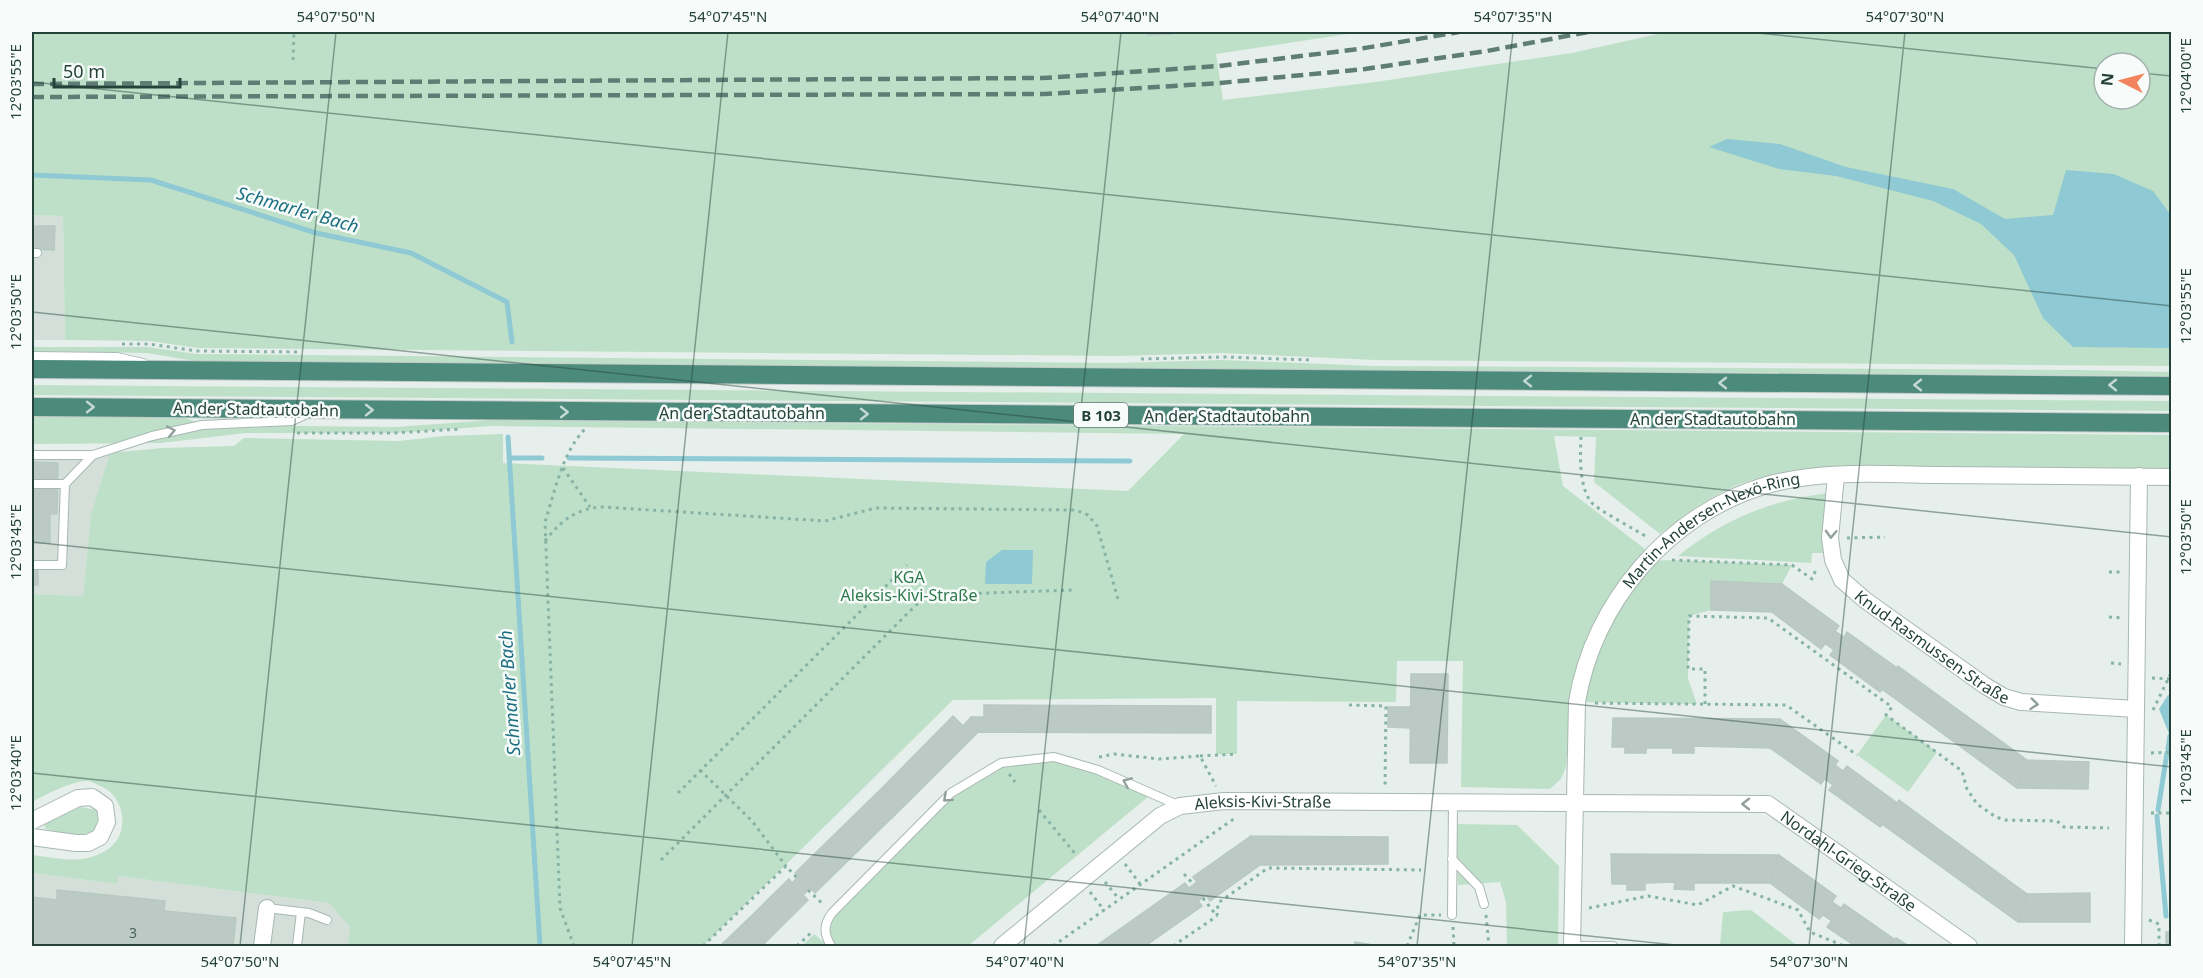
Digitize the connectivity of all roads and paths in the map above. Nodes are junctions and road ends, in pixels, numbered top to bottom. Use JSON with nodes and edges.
{"nodes":[{"id":1,"x":294,"y":32,"type":"edge"},
{"id":2,"x":293,"y":60,"type":"dead end"},
{"id":3,"x":32,"y":357,"type":"edge"},
{"id":4,"x":32,"y":369,"type":"edge"},
{"id":5,"x":173,"y":370,"type":"junction"},
{"id":6,"x":2172,"y":386,"type":"edge"},
{"id":7,"x":32,"y":407,"type":"edge"},
{"id":8,"x":318,"y":410,"type":"junction"},
{"id":9,"x":2172,"y":423,"type":"edge"},
{"id":10,"x":576,"y":427,"type":"dead end"},
{"id":11,"x":462,"y":429,"type":"dead end"},
{"id":12,"x":290,"y":433,"type":"dead end"},
{"id":13,"x":1572,"y":436,"type":"dead end"},
{"id":14,"x":1581,"y":437,"type":"junction"},
{"id":15,"x":1589,"y":437,"type":"dead end"},
{"id":16,"x":32,"y":454,"type":"edge"},
{"id":17,"x":93,"y":454,"type":"junction"},
{"id":18,"x":562,"y":468,"type":"junction"},
{"id":19,"x":1836,"y":476,"type":"junction"},
{"id":20,"x":2139,"y":476,"type":"junction"},
{"id":21,"x":2172,"y":477,"type":"edge"},
{"id":22,"x":32,"y":484,"type":"edge"},
{"id":23,"x":65,"y":484,"type":"junction"},
{"id":24,"x":590,"y":507,"type":"junction"},
{"id":25,"x":1885,"y":537,"type":"dead end"},
{"id":26,"x":1830,"y":538,"type":"junction"},
{"id":27,"x":545,"y":541,"type":"junction"},
{"id":28,"x":1660,"y":547,"type":"junction"},
{"id":29,"x":1833,"y":560,"type":"junction"},
{"id":30,"x":32,"y":565,"type":"edge"},
{"id":31,"x":907,"y":565,"type":"dead end"},
{"id":32,"x":2109,"y":572,"type":"dead end"},
{"id":33,"x":2124,"y":572,"type":"dead end"},
{"id":34,"x":1075,"y":590,"type":"dead end"},
{"id":35,"x":1118,"y":599,"type":"dead end"},
{"id":36,"x":2109,"y":617,"type":"dead end"},
{"id":37,"x":2124,"y":618,"type":"dead end"},
{"id":38,"x":2111,"y":663,"type":"dead end"},
{"id":39,"x":2123,"y":664,"type":"dead end"},
{"id":40,"x":2172,"y":671,"type":"edge"},
{"id":41,"x":2147,"y":678,"type":"dead end"},
{"id":42,"x":2170,"y":679,"type":"edge"},
{"id":43,"x":1595,"y":703,"type":"dead end"},
{"id":44,"x":1705,"y":704,"type":"junction"},
{"id":45,"x":1349,"y":705,"type":"dead end"},
{"id":46,"x":2144,"y":712,"type":"junction"},
{"id":47,"x":2160,"y":752,"type":"dead end"},
{"id":48,"x":2172,"y":752,"type":"edge"},
{"id":49,"x":1237,"y":754,"type":"dead end"},
{"id":50,"x":1857,"y":755,"type":"dead end"},
{"id":51,"x":1200,"y":756,"type":"junction"},
{"id":52,"x":1077,"y":763,"type":"junction"},
{"id":53,"x":700,"y":770,"type":"junction"},
{"id":54,"x":1218,"y":790,"type":"dead end"},
{"id":55,"x":1385,"y":792,"type":"dead end"},
{"id":56,"x":678,"y":793,"type":"dead end"},
{"id":57,"x":726,"y":794,"type":"junction"},
{"id":58,"x":1453,"y":802,"type":"junction"},
{"id":59,"x":1574,"y":803,"type":"junction"},
{"id":60,"x":1180,"y":806,"type":"junction"},
{"id":61,"x":1039,"y":810,"type":"dead end"},
{"id":62,"x":2151,"y":813,"type":"dead end"},
{"id":63,"x":2172,"y":813,"type":"edge"},
{"id":64,"x":1241,"y":814,"type":"dead end"},
{"id":65,"x":32,"y":821,"type":"edge"},
{"id":66,"x":2109,"y":828,"type":"dead end"},
{"id":67,"x":32,"y":837,"type":"edge"},
{"id":68,"x":1116,"y":852,"type":"junction"},
{"id":69,"x":1077,"y":856,"type":"dead end"},
{"id":70,"x":1452,"y":859,"type":"junction"},
{"id":71,"x":662,"y":860,"type":"dead end"},
{"id":72,"x":786,"y":866,"type":"junction"},
{"id":73,"x":1096,"y":868,"type":"junction"},
{"id":74,"x":1421,"y":870,"type":"dead end"},
{"id":75,"x":1185,"y":874,"type":"dead end"},
{"id":76,"x":797,"y":878,"type":"dead end"},
{"id":77,"x":1140,"y":884,"type":"junction"},
{"id":78,"x":1194,"y":885,"type":"dead end"},
{"id":79,"x":808,"y":890,"type":"dead end"},
{"id":80,"x":1203,"y":897,"type":"dead end"},
{"id":81,"x":1119,"y":899,"type":"junction"},
{"id":82,"x":1484,"y":904,"type":"joint"},
{"id":83,"x":1588,"y":908,"type":"dead end"},
{"id":84,"x":267,"y":909,"type":"joint"},
{"id":85,"x":301,"y":912,"type":"junction"},
{"id":86,"x":832,"y":913,"type":"junction"},
{"id":87,"x":1452,"y":915,"type":"junction"},
{"id":88,"x":1217,"y":916,"type":"junction"},
{"id":89,"x":2146,"y":918,"type":"dead end"},
{"id":90,"x":327,"y":920,"type":"dead end"},
{"id":91,"x":824,"y":928,"type":"junction"},
{"id":92,"x":262,"y":946,"type":"edge"},
{"id":93,"x":297,"y":946,"type":"edge"},
{"id":94,"x":574,"y":946,"type":"edge"},
{"id":95,"x":703,"y":946,"type":"edge"},
{"id":96,"x":797,"y":946,"type":"edge"},
{"id":97,"x":831,"y":946,"type":"edge"},
{"id":98,"x":1002,"y":946,"type":"edge"},
{"id":99,"x":1053,"y":946,"type":"edge"},
{"id":100,"x":1173,"y":946,"type":"edge"},
{"id":101,"x":1407,"y":946,"type":"edge"},
{"id":102,"x":1453,"y":946,"type":"edge"},
{"id":103,"x":1489,"y":946,"type":"edge"},
{"id":104,"x":1572,"y":946,"type":"edge"},
{"id":105,"x":1613,"y":946,"type":"edge"},
{"id":106,"x":1844,"y":946,"type":"edge"},
{"id":107,"x":1969,"y":946,"type":"edge"},
{"id":108,"x":2133,"y":946,"type":"edge"},
{"id":109,"x":2166,"y":946,"type":"edge"}],
"edges":[{"from":1,"to":2,"type":"path"},
{"from":3,"to":5,"type":"lane"},
{"from":4,"to":5,"type":"highway"},
{"from":6,"to":5,"type":"highway","one_way":true},
{"from":7,"to":8,"type":"highway","name":"An der Stadtautobahn","number":"B 103","one_way":true},
{"from":8,"to":9,"type":"highway","name":"An der Stadtautobahn","number":"B 103","one_way":true},
{"from":17,"to":8,"type":"lane","one_way":true},
{"from":10,"to":18,"type":"path"},
{"from":11,"to":12,"type":"path"},
{"from":13,"to":14,"type":"path"},
{"from":14,"to":15,"type":"path"},
{"from":14,"to":28,"type":"path"},
{"from":16,"to":17,"type":"lane"},
{"from":17,"to":23,"type":"lane"},
{"from":18,"to":24,"type":"path"},
{"from":18,"to":27,"type":"path"},
{"from":19,"to":20,"type":"street","name":"Martin-Andersen-Nexö-Ring"},
{"from":19,"to":26,"type":"street","name":"Knud-Rasmussen-Straße","one_way":true},
{"from":19,"to":28,"type":"street","name":"Martin-Andersen-Nexö-Ring"},
{"from":20,"to":21,"type":"street","name":"Martin-Andersen-Nexö-Ring"},
{"from":20,"to":46,"type":"street"},
{"from":22,"to":23,"type":"lane"},
{"from":23,"to":30,"type":"lane"},
{"from":24,"to":27,"type":"path"},
{"from":24,"to":35,"type":"path"},
{"from":25,"to":26,"type":"path"},
{"from":26,"to":29,"type":"street","name":"Knud-Rasmussen-Straße"},
{"from":27,"to":94,"type":"path"},
{"from":28,"to":29,"type":"path"},
{"from":28,"to":59,"type":"street","name":"Martin-Andersen-Nexö-Ring"},
{"from":29,"to":46,"type":"street","name":"Knud-Rasmussen-Straße","one_way":true},
{"from":31,"to":53,"type":"path"},
{"from":32,"to":33,"type":"path"},
{"from":34,"to":57,"type":"path"},
{"from":36,"to":37,"type":"path"},
{"from":38,"to":39,"type":"path"},
{"from":40,"to":42,"type":"path"},
{"from":41,"to":42,"type":"path"},
{"from":42,"to":46,"type":"path"},
{"from":43,"to":44,"type":"path"},
{"from":44,"to":50,"type":"path"},
{"from":44,"to":66,"type":"path"},
{"from":45,"to":55,"type":"path"},
{"from":46,"to":108,"type":"street"},
{"from":47,"to":48,"type":"path"},
{"from":49,"to":51,"type":"path"},
{"from":51,"to":52,"type":"path"},
{"from":51,"to":54,"type":"path"},
{"from":60,"to":52,"type":"lane","one_way":true},
{"from":52,"to":86,"type":"lane","one_way":true},
{"from":53,"to":56,"type":"path"},
{"from":53,"to":57,"type":"path"},
{"from":57,"to":71,"type":"path"},
{"from":57,"to":72,"type":"path"},
{"from":58,"to":59,"type":"street","name":"Aleksis-Kivi-Straße"},
{"from":58,"to":60,"type":"street","name":"Aleksis-Kivi-Straße"},
{"from":58,"to":70,"type":"lane"},
{"from":59,"to":104,"type":"street","name":"Martin-Andersen-Nexö-Ring"},
{"from":107,"to":59,"type":"street","name":"Nordahl-Grieg-Straße","one_way":true},
{"from":60,"to":68,"type":"street","name":"Aleksis-Kivi-Straße"},
{"from":61,"to":69,"type":"path"},
{"from":62,"to":63,"type":"path"},
{"from":64,"to":77,"type":"path"},
{"from":65,"to":67,"type":"street"},
{"from":68,"to":73,"type":"street","name":"Aleksis-Kivi-Straße"},
{"from":68,"to":77,"type":"path"},
{"from":70,"to":82,"type":"lane"},
{"from":70,"to":87,"type":"lane"},
{"from":72,"to":76,"type":"path"},
{"from":72,"to":95,"type":"path"},
{"from":73,"to":81,"type":"path"},
{"from":73,"to":98,"type":"street","name":"Aleksis-Kivi-Straße"},
{"from":74,"to":88,"type":"path"},
{"from":75,"to":78,"type":"path"},
{"from":77,"to":81,"type":"path"},
{"from":79,"to":86,"type":"path"},
{"from":80,"to":88,"type":"path"},
{"from":81,"to":99,"type":"path"},
{"from":82,"to":103,"type":"path"},
{"from":83,"to":106,"type":"path"},
{"from":84,"to":85,"type":"lane"},
{"from":84,"to":92,"type":"street"},
{"from":85,"to":90,"type":"lane"},
{"from":85,"to":93,"type":"lane"},
{"from":86,"to":91,"type":"lane"},
{"from":87,"to":101,"type":"path"},
{"from":87,"to":102,"type":"path"},
{"from":88,"to":100,"type":"path"},
{"from":89,"to":109,"type":"path"},
{"from":91,"to":96,"type":"path"},
{"from":91,"to":97,"type":"lane"},
{"from":104,"to":105,"type":"lane"}]}
